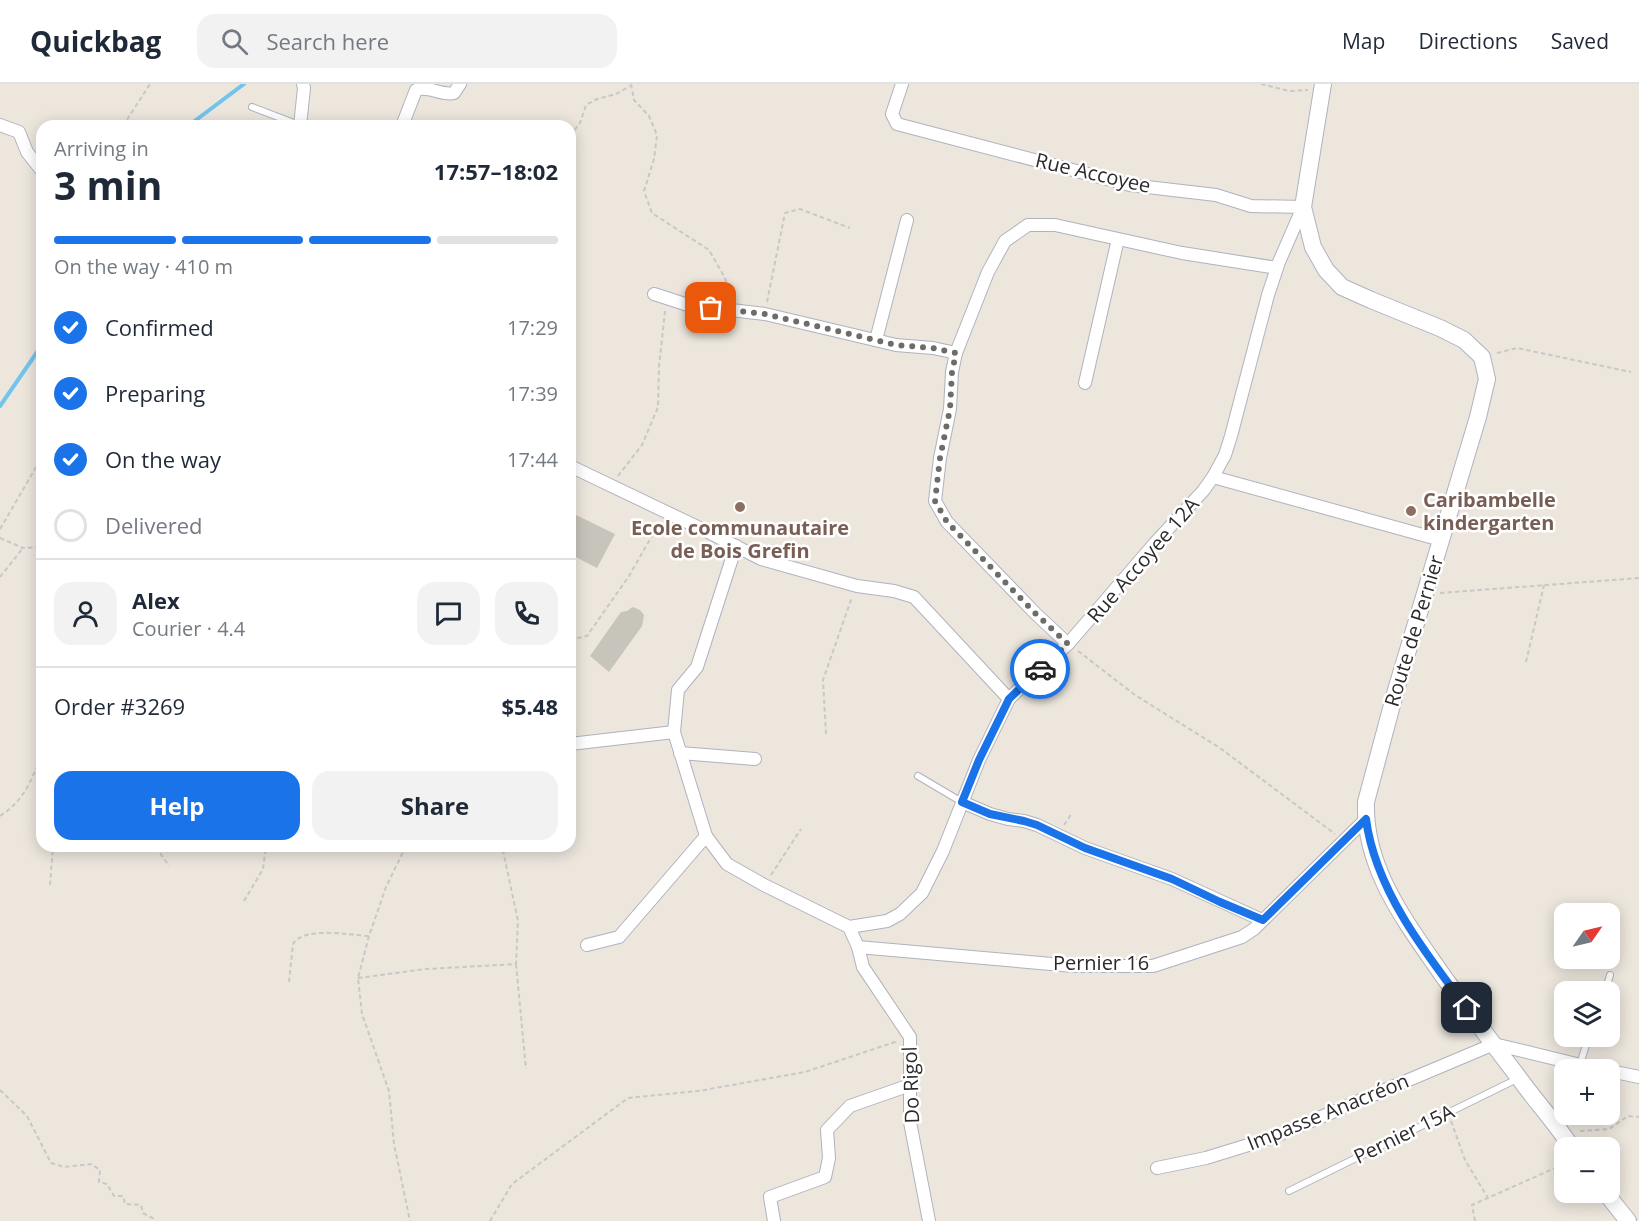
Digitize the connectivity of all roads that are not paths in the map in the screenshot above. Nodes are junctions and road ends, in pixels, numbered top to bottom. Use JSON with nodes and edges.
{"nodes":[{"id":1,"x":303,"y":84,"type":"edge"},
{"id":2,"x":460,"y":84,"type":"edge"},
{"id":3,"x":902,"y":84,"type":"edge"},
{"id":4,"x":1323,"y":87,"type":"edge"},
{"id":5,"x":252,"y":107,"type":"dead end"},
{"id":6,"x":286,"y":120,"type":"edge"},
{"id":7,"x":301,"y":120,"type":"edge"},
{"id":8,"x":404,"y":120,"type":"edge"},
{"id":9,"x":0,"y":125,"type":"edge"},
{"id":10,"x":36,"y":163,"type":"edge"},
{"id":11,"x":1303,"y":207,"type":"junction"},
{"id":12,"x":908,"y":220,"type":"dead end"},
{"id":13,"x":1118,"y":239,"type":"junction"},
{"id":14,"x":1277,"y":268,"type":"junction"},
{"id":15,"x":654,"y":294,"type":"dead end"},
{"id":16,"x":876,"y":340,"type":"junction"},
{"id":17,"x":956,"y":353,"type":"junction"},
{"id":18,"x":1085,"y":383,"type":"dead end"},
{"id":19,"x":576,"y":469,"type":"edge"},
{"id":20,"x":1213,"y":477,"type":"junction"},
{"id":21,"x":1441,"y":540,"type":"junction"},
{"id":22,"x":736,"y":546,"type":"junction"},
{"id":23,"x":1068,"y":644,"type":"junction"},
{"id":24,"x":1009,"y":699,"type":"junction"},
{"id":25,"x":674,"y":732,"type":"junction"},
{"id":26,"x":576,"y":743,"type":"edge"},
{"id":27,"x":680,"y":753,"type":"junction"},
{"id":28,"x":755,"y":759,"type":"dead end"},
{"id":29,"x":918,"y":776,"type":"dead end"},
{"id":30,"x":962,"y":802,"type":"junction"},
{"id":31,"x":1366,"y":819,"type":"junction"},
{"id":32,"x":706,"y":837,"type":"junction"},
{"id":33,"x":1263,"y":920,"type":"junction"},
{"id":34,"x":849,"y":927,"type":"junction"},
{"id":35,"x":587,"y":945,"type":"dead end"},
{"id":36,"x":858,"y":947,"type":"junction"},
{"id":37,"x":1610,"y":975,"type":"dead end"},
{"id":38,"x":1608,"y":981,"type":"edge"},
{"id":39,"x":1494,"y":1044,"type":"junction"},
{"id":40,"x":1555,"y":1059,"type":"edge"},
{"id":41,"x":1620,"y":1073,"type":"edge"},
{"id":42,"x":1639,"y":1077,"type":"edge"},
{"id":43,"x":1519,"y":1078,"type":"junction"},
{"id":44,"x":910,"y":1085,"type":"junction"},
{"id":45,"x":1565,"y":1137,"type":"edge"},
{"id":46,"x":1157,"y":1168,"type":"dead end"},
{"id":47,"x":1288,"y":1191,"type":"dead end"},
{"id":48,"x":1614,"y":1203,"type":"edge"},
{"id":49,"x":774,"y":1221,"type":"edge"},
{"id":50,"x":929,"y":1221,"type":"edge"},
{"id":51,"x":1628,"y":1221,"type":"edge"}],
"edges":[{"from":1,"to":7,"type":"street"},
{"from":2,"to":8,"type":"street"},
{"from":3,"to":11,"type":"street","name":"Rue Accoyee"},
{"from":4,"to":11,"type":"street"},
{"from":5,"to":6,"type":"lane"},
{"from":9,"to":10,"type":"street"},
{"from":11,"to":14,"type":"street","name":"Rue Accoyee 12A"},
{"from":11,"to":21,"type":"street","name":"Route de Pernier"},
{"from":12,"to":16,"type":"street"},
{"from":13,"to":14,"type":"street"},
{"from":13,"to":17,"type":"street"},
{"from":13,"to":18,"type":"street"},
{"from":14,"to":20,"type":"street","name":"Rue Accoyee 12A"},
{"from":15,"to":16,"type":"street"},
{"from":16,"to":17,"type":"street"},
{"from":17,"to":23,"type":"street"},
{"from":19,"to":22,"type":"street"},
{"from":20,"to":21,"type":"street"},
{"from":20,"to":23,"type":"street","name":"Rue Accoyee 12A"},
{"from":21,"to":31,"type":"street","name":"Route de Pernier"},
{"from":22,"to":24,"type":"street"},
{"from":22,"to":25,"type":"street"},
{"from":23,"to":24,"type":"street","name":"Rue Accoyee 12A"},
{"from":24,"to":30,"type":"street","name":"Rue Accoyee 12A"},
{"from":25,"to":26,"type":"street"},
{"from":25,"to":27,"type":"street"},
{"from":27,"to":28,"type":"street"},
{"from":27,"to":32,"type":"street"},
{"from":29,"to":30,"type":"lane"},
{"from":30,"to":33,"type":"street"},
{"from":30,"to":34,"type":"street","name":"Rue Accoyee 12A"},
{"from":31,"to":33,"type":"street","name":"Pernier 16"},
{"from":31,"to":39,"type":"street","name":"Route de Pernier"},
{"from":32,"to":34,"type":"street"},
{"from":32,"to":35,"type":"street"},
{"from":33,"to":36,"type":"street","name":"Pernier 16"},
{"from":34,"to":36,"type":"street","name":"Do Rigol"},
{"from":36,"to":44,"type":"street","name":"Do Rigol"},
{"from":37,"to":38,"type":"lane"},
{"from":39,"to":40,"type":"street"},
{"from":39,"to":43,"type":"street","name":"Route de Pernier"},
{"from":39,"to":46,"type":"street","name":"Impasse Anacréon"},
{"from":41,"to":42,"type":"street"},
{"from":43,"to":45,"type":"street","name":"Route de Pernier"},
{"from":43,"to":47,"type":"lane","name":"Pernier 15A"},
{"from":44,"to":49,"type":"street"},
{"from":44,"to":50,"type":"street","name":"Do Rigol"},
{"from":48,"to":51,"type":"street"}]}
